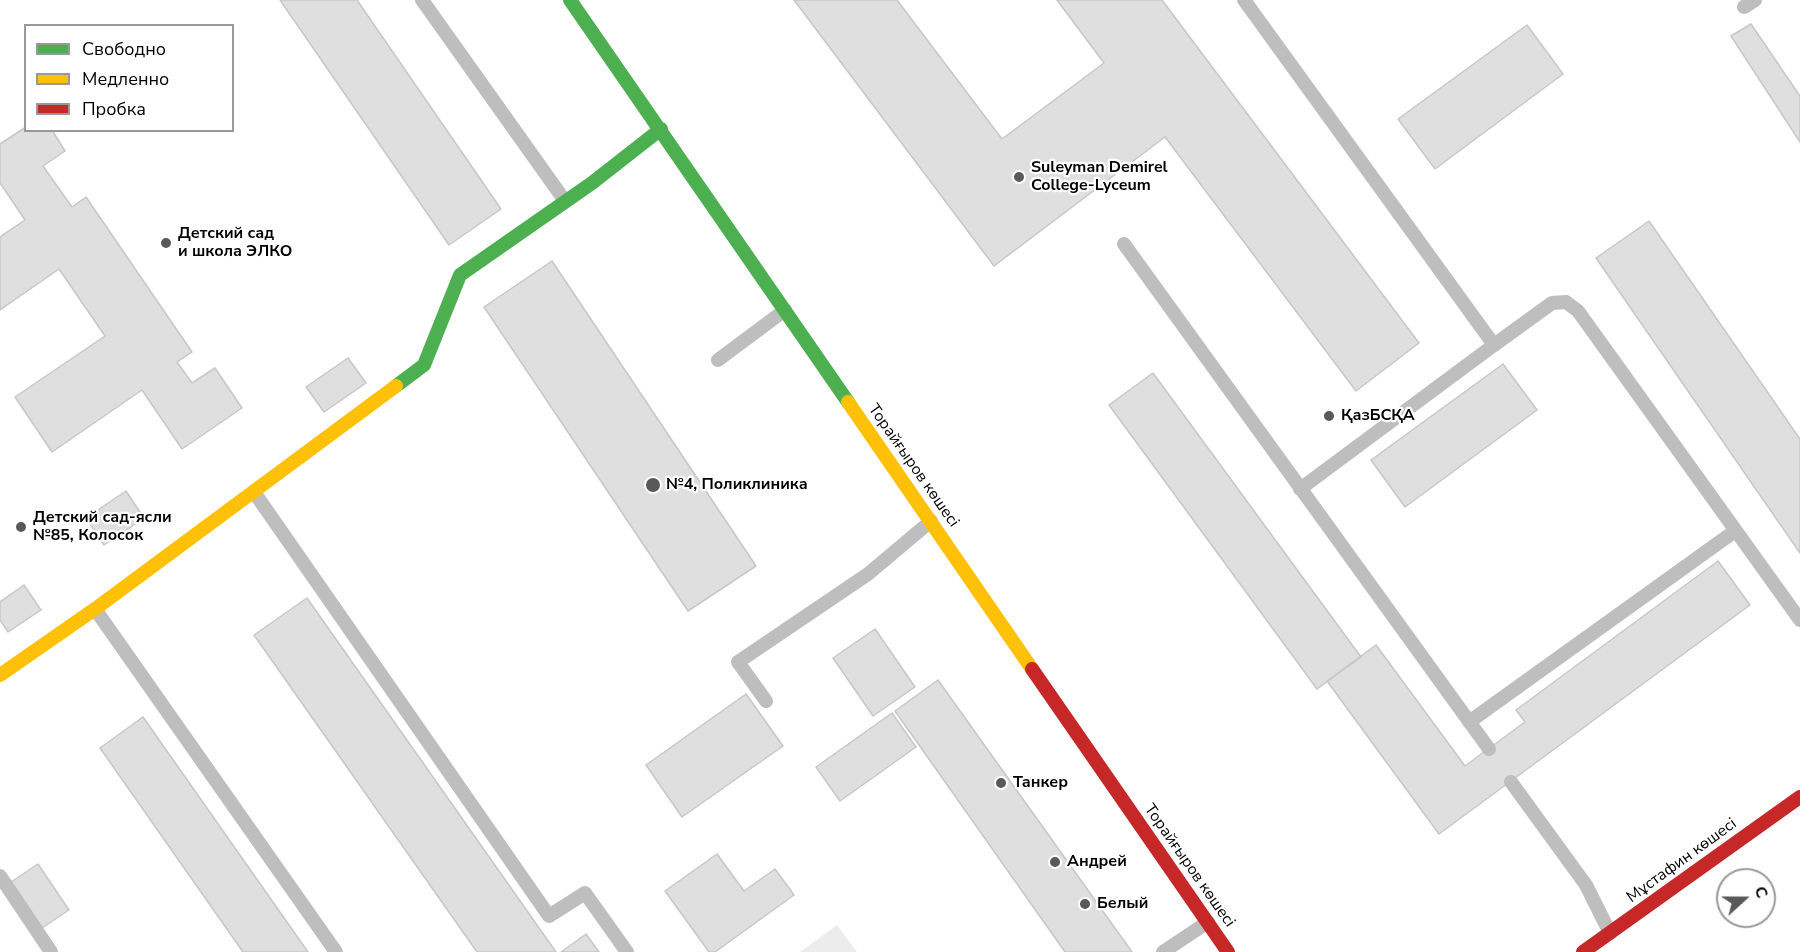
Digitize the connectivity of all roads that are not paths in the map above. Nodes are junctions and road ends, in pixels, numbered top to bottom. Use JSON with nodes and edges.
{"nodes":[{"id":1,"x":422,"y":0,"type":"edge"},
{"id":2,"x":570,"y":0,"type":"edge"},
{"id":3,"x":1244,"y":0,"type":"edge"},
{"id":4,"x":661,"y":129,"type":"junction"},
{"id":5,"x":565,"y":201,"type":"junction"},
{"id":6,"x":1124,"y":244,"type":"dead end"},
{"id":7,"x":785,"y":310,"type":"junction"},
{"id":8,"x":1494,"y":345,"type":"junction"},
{"id":9,"x":718,"y":360,"type":"dead end"},
{"id":10,"x":1300,"y":489,"type":"junction"},
{"id":11,"x":254,"y":492,"type":"junction"},
{"id":12,"x":932,"y":522,"type":"junction"},
{"id":13,"x":1735,"y":531,"type":"junction"},
{"id":14,"x":96,"y":609,"type":"junction"},
{"id":15,"x":1800,"y":620,"type":"edge"},
{"id":16,"x":0,"y":675,"type":"edge"},
{"id":17,"x":766,"y":702,"type":"dead end"},
{"id":18,"x":1468,"y":722,"type":"junction"},
{"id":19,"x":1489,"y":749,"type":"dead end"},
{"id":20,"x":1511,"y":782,"type":"dead end"},
{"id":21,"x":1800,"y":796,"type":"edge"},
{"id":22,"x":0,"y":876,"type":"edge"},
{"id":23,"x":1208,"y":922,"type":"junction"},
{"id":24,"x":1610,"y":933,"type":"junction"},
{"id":25,"x":51,"y":952,"type":"edge"},
{"id":26,"x":336,"y":952,"type":"edge"},
{"id":27,"x":627,"y":952,"type":"edge"},
{"id":28,"x":1163,"y":952,"type":"edge"},
{"id":29,"x":1228,"y":952,"type":"edge"},
{"id":30,"x":1583,"y":952,"type":"edge"}],
"edges":[{"from":1,"to":5,"type":"lane"},
{"from":2,"to":4,"type":"street","name":"Торайғыров көшесі"},
{"from":3,"to":8,"type":"lane"},
{"from":4,"to":5,"type":"street"},
{"from":4,"to":7,"type":"street","name":"Торайғыров көшесі"},
{"from":5,"to":11,"type":"street"},
{"from":6,"to":10,"type":"lane"},
{"from":7,"to":9,"type":"lane"},
{"from":7,"to":12,"type":"street","name":"Торайғыров көшесі"},
{"from":8,"to":10,"type":"lane"},
{"from":8,"to":13,"type":"lane"},
{"from":10,"to":18,"type":"lane"},
{"from":11,"to":14,"type":"street"},
{"from":11,"to":27,"type":"lane"},
{"from":12,"to":17,"type":"lane"},
{"from":12,"to":23,"type":"street","name":"Торайғыров көшесі"},
{"from":13,"to":15,"type":"lane"},
{"from":13,"to":18,"type":"lane"},
{"from":14,"to":16,"type":"street"},
{"from":14,"to":26,"type":"lane"},
{"from":18,"to":19,"type":"lane"},
{"from":20,"to":24,"type":"lane"},
{"from":21,"to":24,"type":"street","name":"Мұстафин көшесі"},
{"from":22,"to":25,"type":"lane"},
{"from":23,"to":28,"type":"lane"},
{"from":23,"to":29,"type":"street","name":"Торайғыров көшесі"},
{"from":24,"to":30,"type":"street","name":"Мұстафин көшесі"}]}
